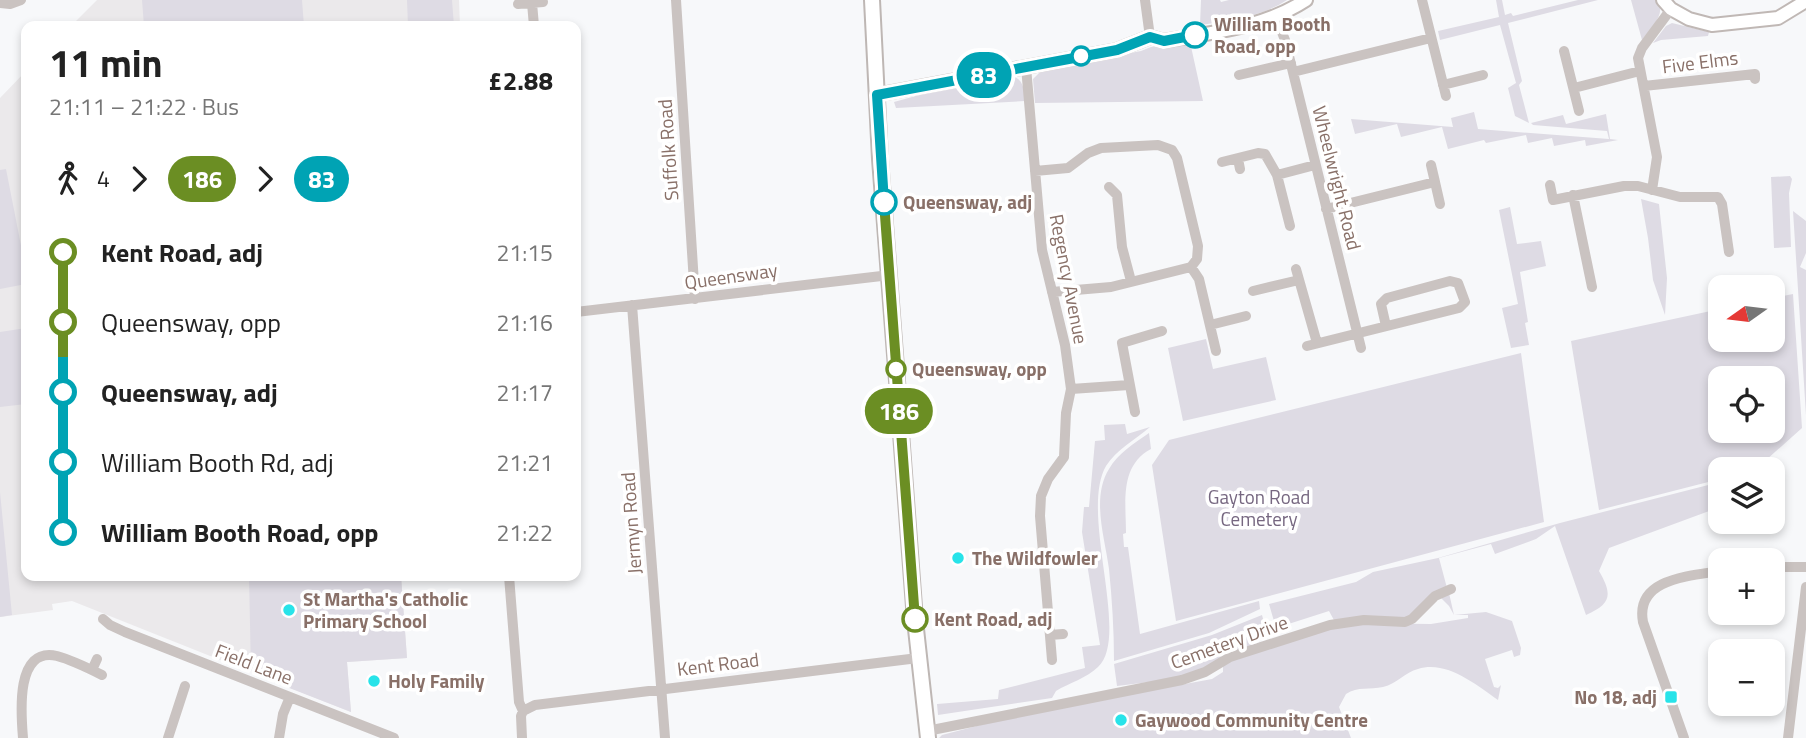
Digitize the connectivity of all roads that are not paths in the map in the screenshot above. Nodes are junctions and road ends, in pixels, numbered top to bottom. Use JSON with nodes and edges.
{"nodes":[{"id":1,"x":20,"y":0,"type":"edge"},
{"id":2,"x":676,"y":0,"type":"edge"},
{"id":3,"x":872,"y":0,"type":"edge"},
{"id":4,"x":1145,"y":0,"type":"edge"},
{"id":5,"x":1306,"y":0,"type":"edge"},
{"id":6,"x":1422,"y":0,"type":"edge"},
{"id":7,"x":1806,"y":1,"type":"edge"},
{"id":8,"x":0,"y":3,"type":"edge"},
{"id":9,"x":518,"y":4,"type":"dead end"},
{"id":10,"x":1667,"y":4,"type":"edge"},
{"id":11,"x":1276,"y":17,"type":"junction"},
{"id":12,"x":535,"y":21,"type":"edge"},
{"id":13,"x":1150,"y":37,"type":"junction"},
{"id":14,"x":1431,"y":38,"type":"junction"},
{"id":15,"x":1564,"y":51,"type":"dead end"},
{"id":16,"x":1027,"y":67,"type":"junction"},
{"id":17,"x":1292,"y":67,"type":"junction"},
{"id":18,"x":1640,"y":71,"type":"junction"},
{"id":19,"x":1239,"y":75,"type":"dead end"},
{"id":20,"x":1755,"y":79,"type":"dead end"},
{"id":21,"x":1443,"y":85,"type":"junction"},
{"id":22,"x":1644,"y":86,"type":"junction"},
{"id":23,"x":1574,"y":88,"type":"junction"},
{"id":24,"x":1476,"y":90,"type":"dead end"},
{"id":25,"x":877,"y":95,"type":"junction"},
{"id":26,"x":1446,"y":96,"type":"dead end"},
{"id":27,"x":1579,"y":111,"type":"dead end"},
{"id":28,"x":1222,"y":162,"type":"dead end"},
{"id":29,"x":1315,"y":165,"type":"junction"},
{"id":30,"x":1431,"y":165,"type":"dead end"},
{"id":31,"x":1035,"y":171,"type":"junction"},
{"id":32,"x":1277,"y":175,"type":"junction"},
{"id":33,"x":1435,"y":182,"type":"junction"},
{"id":34,"x":1550,"y":185,"type":"dead end"},
{"id":35,"x":1109,"y":187,"type":"dead end"},
{"id":36,"x":1652,"y":190,"type":"junction"},
{"id":37,"x":1573,"y":195,"type":"junction"},
{"id":38,"x":1440,"y":204,"type":"dead end"},
{"id":39,"x":1326,"y":209,"type":"junction"},
{"id":40,"x":1290,"y":226,"type":"dead end"},
{"id":41,"x":1729,"y":252,"type":"dead end"},
{"id":42,"x":1191,"y":267,"type":"junction"},
{"id":43,"x":1296,"y":269,"type":"dead end"},
{"id":44,"x":890,"y":275,"type":"junction"},
{"id":45,"x":1299,"y":280,"type":"junction"},
{"id":46,"x":1131,"y":281,"type":"junction"},
{"id":47,"x":1592,"y":287,"type":"dead end"},
{"id":48,"x":1253,"y":291,"type":"dead end"},
{"id":49,"x":1052,"y":292,"type":"junction"},
{"id":50,"x":695,"y":299,"type":"junction"},
{"id":51,"x":632,"y":305,"type":"junction"},
{"id":52,"x":581,"y":311,"type":"edge"},
{"id":53,"x":1246,"y":316,"type":"dead end"},
{"id":54,"x":1210,"y":325,"type":"junction"},
{"id":55,"x":1386,"y":326,"type":"junction"},
{"id":56,"x":1162,"y":331,"type":"dead end"},
{"id":57,"x":1357,"y":333,"type":"junction"},
{"id":58,"x":1361,"y":348,"type":"dead end"},
{"id":59,"x":1216,"y":351,"type":"dead end"},
{"id":60,"x":1129,"y":385,"type":"junction"},
{"id":61,"x":1071,"y":388,"type":"junction"},
{"id":62,"x":1135,"y":412,"type":"dead end"},
{"id":63,"x":1785,"y":567,"type":"edge"},
{"id":64,"x":1806,"y":567,"type":"edge"},
{"id":65,"x":1708,"y":574,"type":"edge"},
{"id":66,"x":509,"y":581,"type":"edge"},
{"id":67,"x":1806,"y":587,"type":"edge"},
{"id":68,"x":1451,"y":589,"type":"dead end"},
{"id":69,"x":103,"y":619,"type":"dead end"},
{"id":70,"x":1063,"y":634,"type":"dead end"},
{"id":71,"x":1050,"y":635,"type":"junction"},
{"id":72,"x":918,"y":658,"type":"junction"},
{"id":73,"x":97,"y":659,"type":"dead end"},
{"id":74,"x":1052,"y":660,"type":"dead end"},
{"id":75,"x":92,"y":670,"type":"junction"},
{"id":76,"x":103,"y":675,"type":"dead end"},
{"id":77,"x":185,"y":686,"type":"dead end"},
{"id":78,"x":661,"y":689,"type":"junction"},
{"id":79,"x":290,"y":697,"type":"junction"},
{"id":80,"x":523,"y":711,"type":"junction"},
{"id":81,"x":928,"y":735,"type":"edge"},
{"id":82,"x":23,"y":738,"type":"edge"},
{"id":83,"x":168,"y":738,"type":"edge"},
{"id":84,"x":279,"y":738,"type":"edge"},
{"id":85,"x":394,"y":738,"type":"edge"},
{"id":86,"x":522,"y":738,"type":"edge"},
{"id":87,"x":665,"y":738,"type":"edge"},
{"id":88,"x":1684,"y":738,"type":"edge"},
{"id":89,"x":1788,"y":738,"type":"edge"}],
"edges":[{"from":1,"to":8,"type":"street"},
{"from":2,"to":50,"type":"street","name":"Suffolk Road"},
{"from":3,"to":25,"type":"main road"},
{"from":4,"to":13,"type":"street"},
{"from":5,"to":11,"type":"street"},
{"from":6,"to":14,"type":"street"},
{"from":7,"to":10,"type":"street"},
{"from":9,"to":12,"type":"street"},
{"from":10,"to":18,"type":"street"},
{"from":11,"to":13,"type":"street"},
{"from":11,"to":17,"type":"street","name":"Wheelwright Road"},
{"from":13,"to":16,"type":"street"},
{"from":14,"to":17,"type":"street"},
{"from":14,"to":21,"type":"street"},
{"from":15,"to":23,"type":"street"},
{"from":16,"to":25,"type":"street"},
{"from":16,"to":31,"type":"street","name":"Regency Avenue"},
{"from":17,"to":19,"type":"street"},
{"from":17,"to":29,"type":"street","name":"Wheelwright Road"},
{"from":18,"to":22,"type":"street"},
{"from":18,"to":23,"type":"street"},
{"from":20,"to":22,"type":"street","name":"Five Elms"},
{"from":21,"to":24,"type":"street"},
{"from":21,"to":26,"type":"street"},
{"from":22,"to":36,"type":"street"},
{"from":23,"to":27,"type":"street"},
{"from":25,"to":44,"type":"main road"},
{"from":28,"to":32,"type":"street"},
{"from":29,"to":32,"type":"street"},
{"from":29,"to":39,"type":"street","name":"Wheelwright Road"},
{"from":30,"to":33,"type":"street"},
{"from":31,"to":42,"type":"street"},
{"from":31,"to":49,"type":"street","name":"Regency Avenue"},
{"from":32,"to":40,"type":"street"},
{"from":33,"to":38,"type":"street"},
{"from":33,"to":39,"type":"street"},
{"from":34,"to":37,"type":"street"},
{"from":35,"to":46,"type":"street"},
{"from":36,"to":37,"type":"street"},
{"from":36,"to":41,"type":"street"},
{"from":37,"to":47,"type":"street"},
{"from":39,"to":57,"type":"street","name":"Wheelwright Road"},
{"from":42,"to":46,"type":"street"},
{"from":42,"to":54,"type":"street"},
{"from":43,"to":45,"type":"street"},
{"from":44,"to":50,"type":"street","name":"Queensway"},
{"from":44,"to":72,"type":"main road"},
{"from":45,"to":48,"type":"street"},
{"from":45,"to":57,"type":"street"},
{"from":46,"to":49,"type":"street"},
{"from":49,"to":61,"type":"street","name":"Regency Avenue"},
{"from":50,"to":51,"type":"street","name":"Queensway"},
{"from":51,"to":52,"type":"street","name":"Queensway"},
{"from":51,"to":78,"type":"street","name":"Jermyn Road"},
{"from":53,"to":54,"type":"street"},
{"from":54,"to":59,"type":"street"},
{"from":55,"to":55,"type":"street"},
{"from":55,"to":57,"type":"street"},
{"from":56,"to":60,"type":"street"},
{"from":57,"to":58,"type":"street","name":"Wheelwright Road"},
{"from":60,"to":61,"type":"street"},
{"from":60,"to":62,"type":"street"},
{"from":61,"to":71,"type":"street","name":"Regency Avenue"},
{"from":63,"to":64,"type":"street"},
{"from":65,"to":88,"type":"street"},
{"from":66,"to":80,"type":"street"},
{"from":67,"to":89,"type":"street"},
{"from":68,"to":81,"type":"street","name":"Cemetery Drive"},
{"from":69,"to":79,"type":"street","name":"Field Lane"},
{"from":70,"to":71,"type":"street"},
{"from":71,"to":74,"type":"street","name":"Regency Avenue"},
{"from":72,"to":78,"type":"street","name":"Kent Road"},
{"from":72,"to":81,"type":"main road"},
{"from":73,"to":75,"type":"street"},
{"from":75,"to":76,"type":"street"},
{"from":75,"to":82,"type":"street"},
{"from":77,"to":83,"type":"street"},
{"from":78,"to":80,"type":"street","name":"Kent Road"},
{"from":78,"to":87,"type":"street","name":"Jermyn Road"},
{"from":79,"to":84,"type":"street"},
{"from":79,"to":85,"type":"street","name":"Field Lane"},
{"from":80,"to":86,"type":"street"}]}
